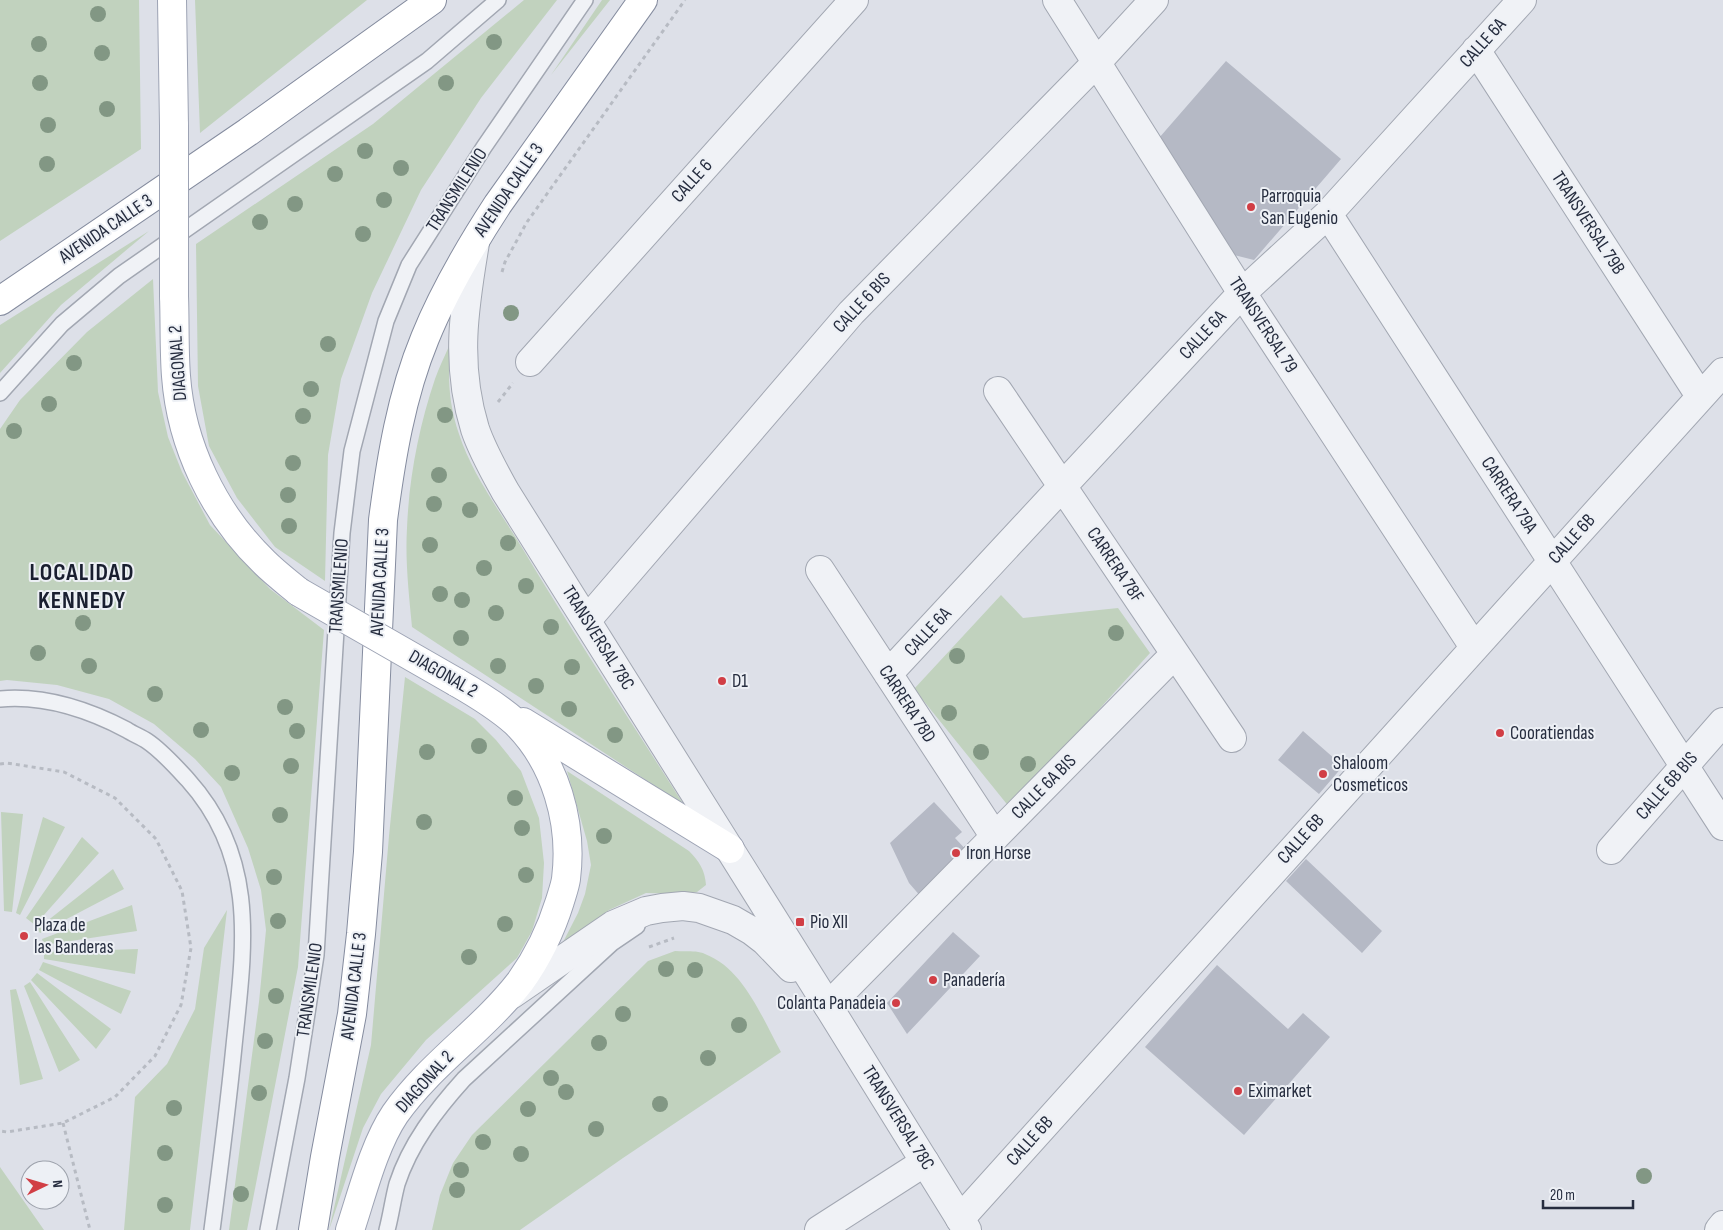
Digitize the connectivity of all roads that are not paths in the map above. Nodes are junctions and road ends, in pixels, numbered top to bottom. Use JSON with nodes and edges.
{"nodes":[{"id":1,"x":172,"y":0,"type":"edge"},
{"id":2,"x":498,"y":0,"type":"edge"},
{"id":3,"x":585,"y":0,"type":"edge"},
{"id":4,"x":643,"y":0,"type":"edge"},
{"id":5,"x":854,"y":0,"type":"edge"},
{"id":6,"x":1057,"y":0,"type":"edge"},
{"id":7,"x":1154,"y":0,"type":"edge"},
{"id":8,"x":1522,"y":0,"type":"edge"},
{"id":9,"x":426,"y":4,"type":"edge"},
{"id":10,"x":1476,"y":50,"type":"junction"},
{"id":11,"x":1097,"y":62,"type":"junction"},
{"id":12,"x":1328,"y":214,"type":"junction"},
{"id":13,"x":475,"y":239,"type":"junction"},
{"id":14,"x":1242,"y":293,"type":"junction"},
{"id":15,"x":0,"y":301,"type":"edge"},
{"id":16,"x":530,"y":362,"type":"road end"},
{"id":17,"x":1723,"y":372,"type":"edge"},
{"id":18,"x":998,"y":392,"type":"dead end"},
{"id":19,"x":0,"y":393,"type":"edge"},
{"id":20,"x":1700,"y":396,"type":"junction"},
{"id":21,"x":1062,"y":486,"type":"junction"},
{"id":22,"x":1552,"y":561,"type":"junction"},
{"id":23,"x":820,"y":570,"type":"dead end"},
{"id":24,"x":586,"y":620,"type":"junction"},
{"id":25,"x":1474,"y":647,"type":"junction"},
{"id":26,"x":1175,"y":654,"type":"junction"},
{"id":27,"x":888,"y":674,"type":"junction"},
{"id":28,"x":0,"y":699,"type":"edge"},
{"id":29,"x":492,"y":703,"type":"junction"},
{"id":30,"x":1723,"y":722,"type":"edge"},
{"id":31,"x":1232,"y":738,"type":"dead end"},
{"id":32,"x":1684,"y":766,"type":"junction"},
{"id":33,"x":1723,"y":826,"type":"edge"},
{"id":34,"x":994,"y":837,"type":"junction"},
{"id":35,"x":730,"y":850,"type":"junction"},
{"id":36,"x":1611,"y":850,"type":"dead end"},
{"id":37,"x":683,"y":906,"type":"junction"},
{"id":38,"x":504,"y":1000,"type":"junction"},
{"id":39,"x":828,"y":1006,"type":"junction"},
{"id":40,"x":925,"y":1162,"type":"junction"},
{"id":41,"x":963,"y":1224,"type":"edge"},
{"id":42,"x":1723,"y":1225,"type":"edge"},
{"id":43,"x":212,"y":1230,"type":"edge"},
{"id":44,"x":268,"y":1230,"type":"edge"},
{"id":45,"x":313,"y":1230,"type":"edge"},
{"id":46,"x":350,"y":1230,"type":"edge"},
{"id":47,"x":387,"y":1230,"type":"edge"},
{"id":48,"x":818,"y":1230,"type":"edge"},
{"id":49,"x":1719,"y":1230,"type":"edge"}],
"edges":[{"from":1,"to":29,"type":"main road","name":"DIAGONAL 2","bridge":true},
{"from":2,"to":19,"type":"lane"},
{"from":3,"to":44,"type":"lane","name":"TRANSMILENIO"},
{"from":4,"to":13,"type":"main road","name":"AVENIDA CALLE 3"},
{"from":5,"to":16,"type":"street","name":"CALLE 6"},
{"from":6,"to":11,"type":"street","name":"TRANSVERSAL 79"},
{"from":7,"to":11,"type":"street","name":"CALLE 6 BIS"},
{"from":8,"to":10,"type":"street","name":"CALLE 6A"},
{"from":9,"to":15,"type":"main road","name":"AVENIDA CALLE 3"},
{"from":10,"to":12,"type":"street","name":"CALLE 6A"},
{"from":10,"to":20,"type":"street","name":"TRANSVERSAL 79B"},
{"from":11,"to":14,"type":"street","name":"TRANSVERSAL 79"},
{"from":11,"to":24,"type":"street","name":"CALLE 6 BIS"},
{"from":12,"to":14,"type":"street","name":"CALLE 6A"},
{"from":12,"to":22,"type":"street","name":"CARRERA 79A"},
{"from":13,"to":24,"type":"street","name":"TRANSVERSAL 78C"},
{"from":13,"to":45,"type":"main road","name":"AVENIDA CALLE 3"},
{"from":14,"to":21,"type":"street","name":"CALLE 6A"},
{"from":14,"to":25,"type":"street","name":"TRANSVERSAL 79"},
{"from":17,"to":20,"type":"street","name":"CALLE 6B"},
{"from":18,"to":21,"type":"street","name":"CARRERA 78F"},
{"from":20,"to":22,"type":"street","name":"CALLE 6B"},
{"from":21,"to":26,"type":"street","name":"CARRERA 78F"},
{"from":21,"to":27,"type":"street","name":"CALLE 6A"},
{"from":22,"to":25,"type":"street","name":"CALLE 6B"},
{"from":22,"to":32,"type":"street","name":"CARRERA 79A"},
{"from":23,"to":27,"type":"street","name":"CARRERA 78D"},
{"from":24,"to":35,"type":"street","name":"TRANSVERSAL 78C"},
{"from":25,"to":41,"type":"street","name":"CALLE 6B"},
{"from":26,"to":31,"type":"street","name":"CARRERA 78F"},
{"from":26,"to":34,"type":"street","name":"CALLE 6A BIS"},
{"from":27,"to":34,"type":"street","name":"CARRERA 78D"},
{"from":28,"to":43,"type":"lane"},
{"from":29,"to":35,"type":"main road"},
{"from":29,"to":38,"type":"main road","name":"DIAGONAL 2"},
{"from":30,"to":32,"type":"street","name":"CALLE 6B BIS"},
{"from":32,"to":33,"type":"street","name":"CARRERA 79A"},
{"from":32,"to":36,"type":"street","name":"CALLE 6B BIS"},
{"from":34,"to":39,"type":"street","name":"CALLE 6A BIS"},
{"from":35,"to":39,"type":"street","name":"TRANSVERSAL 78C"},
{"from":37,"to":38,"type":"street","name":"TRANSVERSAL 78C"},
{"from":37,"to":39,"type":"street","name":"TRANSVERSAL 78C"},
{"from":37,"to":47,"type":"lane"},
{"from":38,"to":46,"type":"main road","name":"DIAGONAL 2"},
{"from":39,"to":40,"type":"street","name":"TRANSVERSAL 78C"},
{"from":40,"to":41,"type":"street","name":"TRANSVERSAL 78C"},
{"from":40,"to":48,"type":"street"},
{"from":42,"to":49,"type":"street"}]}
